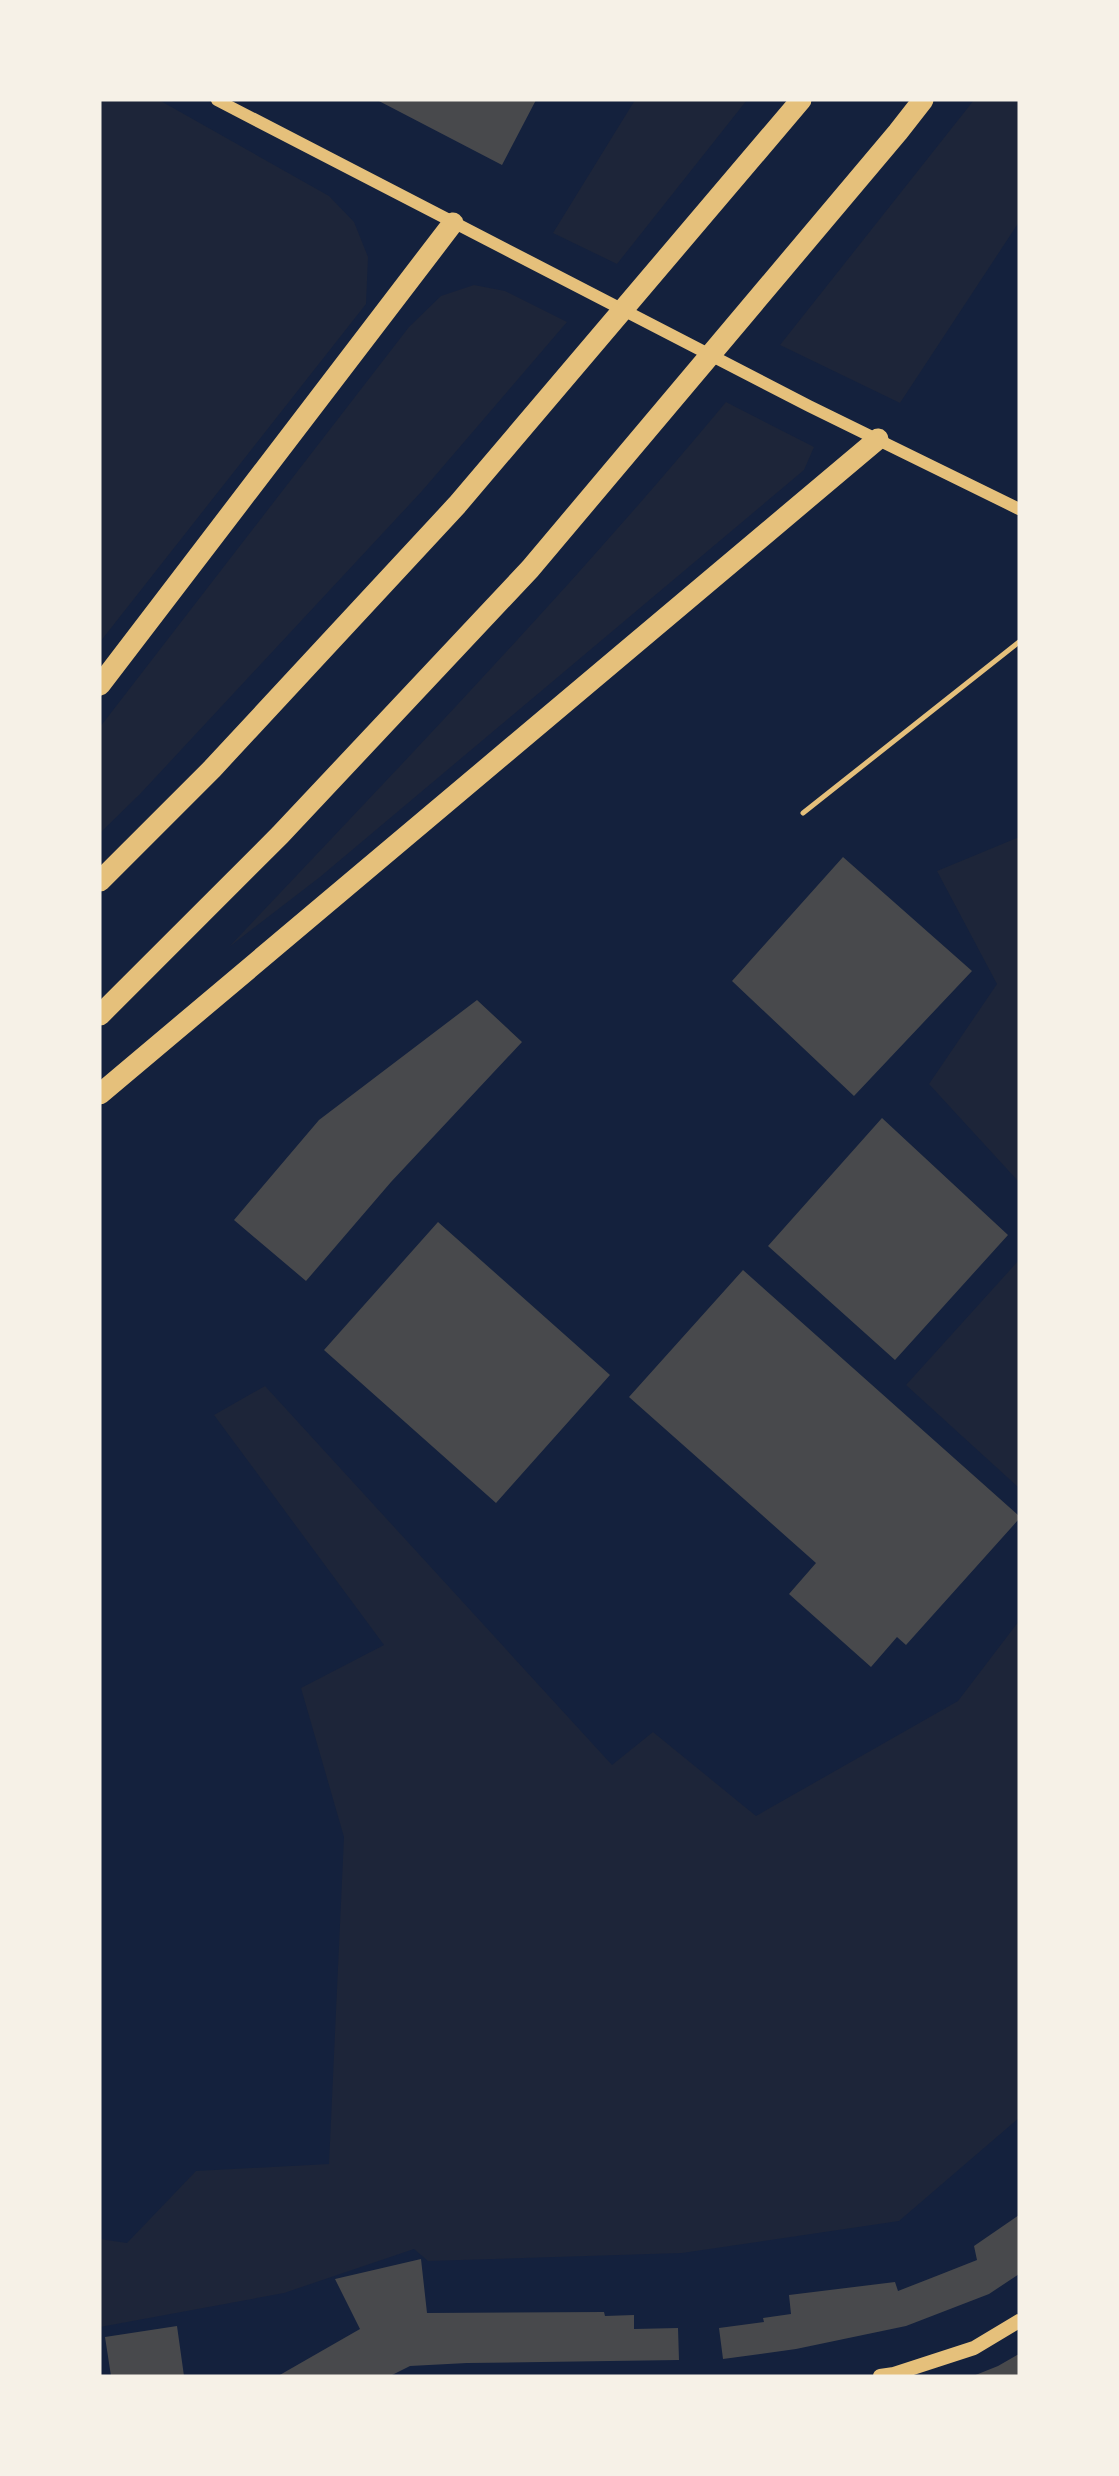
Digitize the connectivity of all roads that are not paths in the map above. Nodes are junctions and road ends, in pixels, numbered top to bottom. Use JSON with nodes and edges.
{"nodes":[{"id":1,"x":217,"y":100,"type":"edge"},
{"id":2,"x":801,"y":100,"type":"edge"},
{"id":3,"x":923,"y":100,"type":"edge"},
{"id":4,"x":453,"y":223,"type":"junction"},
{"id":5,"x":878,"y":439,"type":"junction"},
{"id":6,"x":1019,"y":509,"type":"edge"},
{"id":7,"x":1019,"y":642,"type":"edge"},
{"id":8,"x":100,"y":685,"type":"edge"},
{"id":9,"x":803,"y":813,"type":"dead end"},
{"id":10,"x":100,"y":881,"type":"edge"},
{"id":11,"x":100,"y":1015,"type":"edge"},
{"id":12,"x":100,"y":1094,"type":"edge"},
{"id":13,"x":1019,"y":2321,"type":"edge"},
{"id":14,"x":880,"y":2376,"type":"edge"}],
"edges":[{"from":1,"to":4,"type":"street"},
{"from":2,"to":10,"type":"highway"},
{"from":3,"to":11,"type":"highway"},
{"from":4,"to":5,"type":"street"},
{"from":4,"to":8,"type":"highway"},
{"from":5,"to":6,"type":"street"},
{"from":5,"to":12,"type":"highway"},
{"from":7,"to":9,"type":"lane"},
{"from":13,"to":14,"type":"main road"}]}
